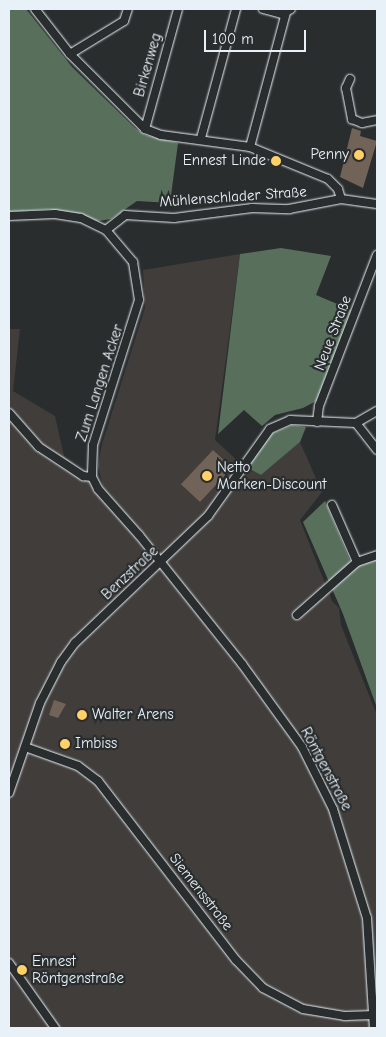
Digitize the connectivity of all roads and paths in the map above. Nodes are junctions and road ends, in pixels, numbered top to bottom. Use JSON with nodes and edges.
{"nodes":[{"id":1,"x":35,"y":9,"type":"edge"},
{"id":2,"x":128,"y":9,"type":"edge"},
{"id":3,"x":178,"y":9,"type":"edge"},
{"id":4,"x":236,"y":9,"type":"edge"},
{"id":5,"x":264,"y":9,"type":"edge"},
{"id":6,"x":288,"y":11,"type":"edge"},
{"id":7,"x":70,"y":54,"type":"junction"},
{"id":8,"x":350,"y":79,"type":"dead end"},
{"id":9,"x":377,"y":120,"type":"edge"},
{"id":10,"x":145,"y":129,"type":"junction"},
{"id":11,"x":201,"y":138,"type":"junction"},
{"id":12,"x":250,"y":147,"type":"junction"},
{"id":13,"x":341,"y":199,"type":"junction"},
{"id":14,"x":377,"y":204,"type":"edge"},
{"id":15,"x":9,"y":216,"type":"edge"},
{"id":16,"x":106,"y":230,"type":"junction"},
{"id":17,"x":377,"y":255,"type":"edge"},
{"id":18,"x":377,"y":411,"type":"edge"},
{"id":19,"x":9,"y":413,"type":"edge"},
{"id":20,"x":317,"y":422,"type":"junction"},
{"id":21,"x":356,"y":423,"type":"junction"},
{"id":22,"x":377,"y":450,"type":"edge"},
{"id":23,"x":92,"y":477,"type":"junction"},
{"id":24,"x":332,"y":506,"type":"dead end"},
{"id":25,"x":377,"y":556,"type":"edge"},
{"id":26,"x":161,"y":562,"type":"junction"},
{"id":27,"x":357,"y":562,"type":"junction"},
{"id":28,"x":297,"y":615,"type":"dead end"},
{"id":29,"x":25,"y":747,"type":"junction"},
{"id":30,"x":9,"y":793,"type":"edge"},
{"id":31,"x":9,"y":962,"type":"edge"},
{"id":32,"x":374,"y":1016,"type":"junction"},
{"id":33,"x":55,"y":1028,"type":"edge"},
{"id":34,"x":374,"y":1028,"type":"edge"}],
"edges":[{"from":1,"to":7,"type":"street"},
{"from":2,"to":7,"type":"street"},
{"from":3,"to":10,"type":"street","name":"Birkenweg"},
{"from":4,"to":11,"type":"street"},
{"from":5,"to":6,"type":"street"},
{"from":6,"to":12,"type":"street"},
{"from":7,"to":10,"type":"street"},
{"from":8,"to":9,"type":"street"},
{"from":10,"to":11,"type":"street"},
{"from":11,"to":12,"type":"street"},
{"from":12,"to":13,"type":"street"},
{"from":13,"to":14,"type":"street","name":"Mühlenschlader Straße"},
{"from":13,"to":16,"type":"street","name":"Mühlenschlader Straße"},
{"from":15,"to":16,"type":"street"},
{"from":16,"to":23,"type":"street","name":"Zum Langen Acker"},
{"from":17,"to":20,"type":"street","name":"Neue Straße"},
{"from":18,"to":21,"type":"street"},
{"from":19,"to":23,"type":"street"},
{"from":20,"to":21,"type":"street","name":"Benzstraße"},
{"from":20,"to":26,"type":"street","name":"Benzstraße"},
{"from":21,"to":22,"type":"street"},
{"from":23,"to":26,"type":"street"},
{"from":24,"to":27,"type":"street"},
{"from":25,"to":27,"type":"street"},
{"from":26,"to":29,"type":"street","name":"Benzstraße"},
{"from":26,"to":32,"type":"street","name":"Röntgenstraße"},
{"from":27,"to":28,"type":"street"},
{"from":29,"to":30,"type":"street","name":"Benzstraße"},
{"from":29,"to":32,"type":"street","name":"Siemensstraße"},
{"from":31,"to":33,"type":"street"},
{"from":32,"to":34,"type":"street","name":"Röntgenstraße"}]}
